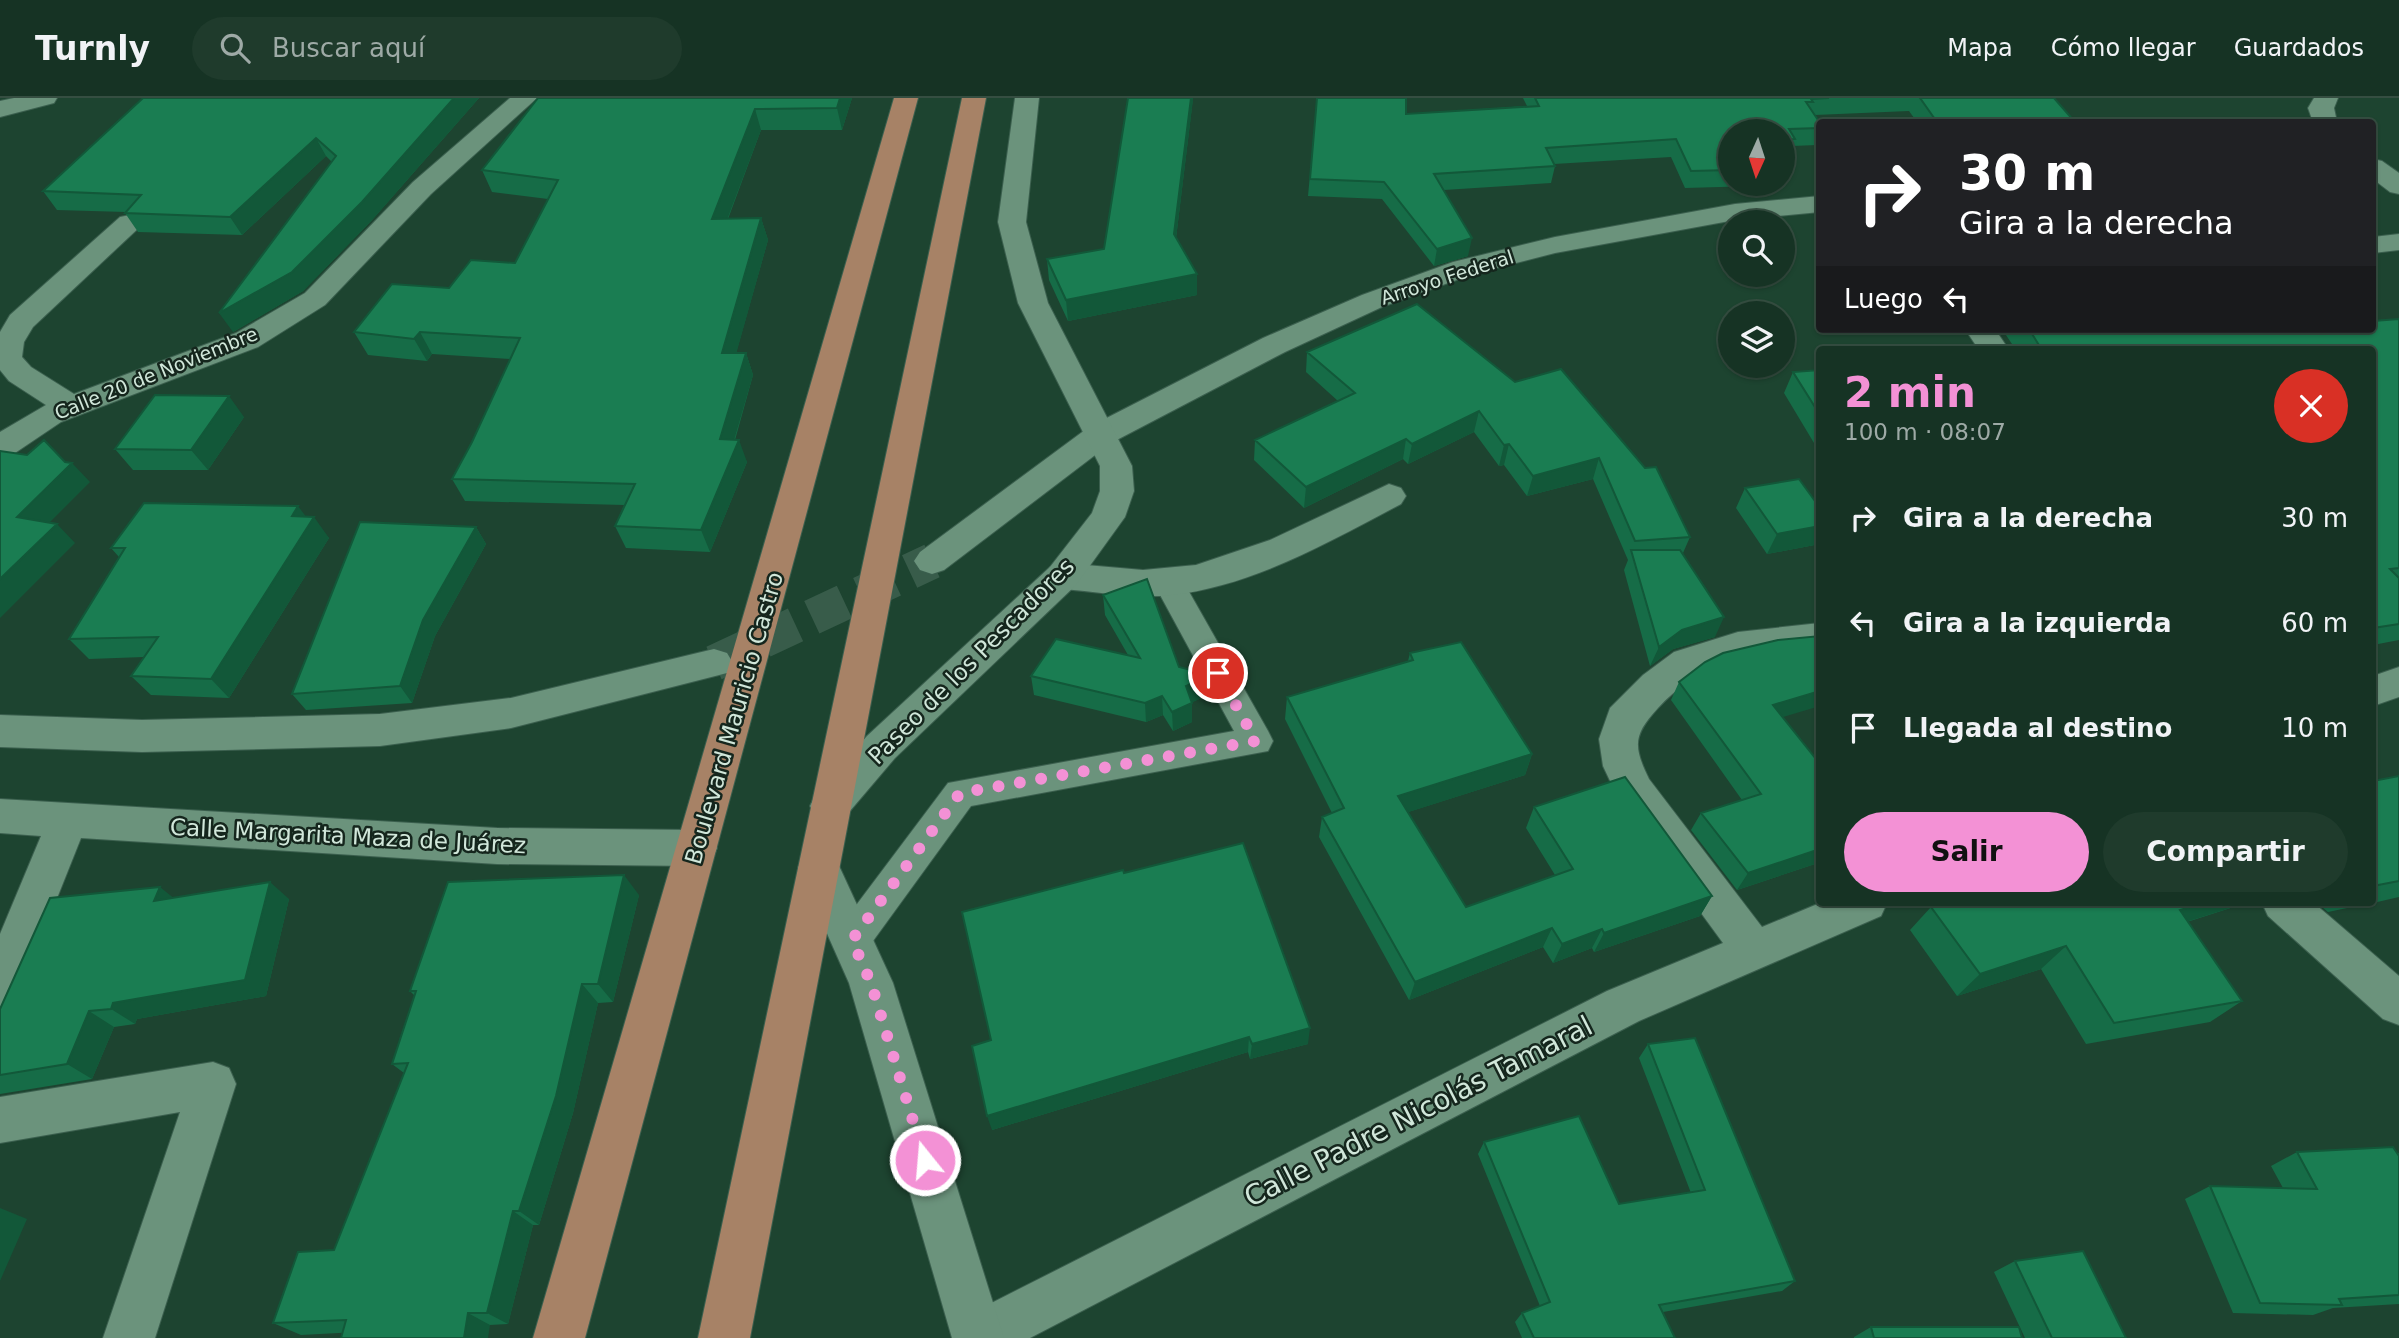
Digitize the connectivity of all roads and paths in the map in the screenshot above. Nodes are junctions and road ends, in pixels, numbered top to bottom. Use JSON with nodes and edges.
{"nodes":[{"id":1,"x":45,"y":98,"type":"edge"},
{"id":2,"x":525,"y":98,"type":"edge"},
{"id":3,"x":906,"y":98,"type":"edge"},
{"id":4,"x":1027,"y":98,"type":"edge"},
{"id":5,"x":2326,"y":98,"type":"edge"},
{"id":6,"x":976,"y":101,"type":"edge"},
{"id":7,"x":0,"y":109,"type":"edge"},
{"id":8,"x":2324,"y":119,"type":"edge"},
{"id":9,"x":2376,"y":169,"type":"edge"},
{"id":10,"x":2399,"y":186,"type":"edge"},
{"id":11,"x":1816,"y":204,"type":"edge"},
{"id":12,"x":130,"y":223,"type":"edge"},
{"id":13,"x":2399,"y":242,"type":"edge"},
{"id":14,"x":2376,"y":245,"type":"edge"},
{"id":15,"x":72,"y":407,"type":"junction"},
{"id":16,"x":1100,"y":435,"type":"junction"},
{"id":17,"x":0,"y":447,"type":"edge"},
{"id":18,"x":1389,"y":496,"type":"dead end"},
{"id":19,"x":932,"y":561,"type":"tunnel mouth"},
{"id":20,"x":1062,"y":576,"type":"junction"},
{"id":21,"x":1168,"y":582,"type":"junction"},
{"id":22,"x":1816,"y":637,"type":"edge"},
{"id":23,"x":715,"y":663,"type":"tunnel mouth"},
{"id":24,"x":2399,"y":682,"type":"edge"},
{"id":25,"x":2376,"y":690,"type":"edge"},
{"id":26,"x":0,"y":731,"type":"edge"},
{"id":27,"x":831,"y":806,"type":"junction"},
{"id":28,"x":0,"y":816,"type":"edge"},
{"id":29,"x":68,"y":819,"type":"junction"},
{"id":30,"x":696,"y":848,"type":"junction"},
{"id":31,"x":819,"y":867,"type":"junction"},
{"id":32,"x":1859,"y":906,"type":"edge"},
{"id":33,"x":2286,"y":906,"type":"edge"},
{"id":34,"x":852,"y":940,"type":"junction"},
{"id":35,"x":1754,"y":951,"type":"junction"},
{"id":36,"x":0,"y":987,"type":"edge"},
{"id":37,"x":2399,"y":1003,"type":"edge"},
{"id":38,"x":0,"y":1120,"type":"edge"},
{"id":39,"x":978,"y":1337,"type":"edge"},
{"id":40,"x":129,"y":1338,"type":"edge"},
{"id":41,"x":559,"y":1338,"type":"edge"},
{"id":42,"x":724,"y":1338,"type":"edge"}],
"edges":[{"from":1,"to":7,"type":"street"},
{"from":2,"to":15,"type":"street","name":"Calle 20 de Noviembre"},
{"from":3,"to":30,"type":"main road","name":"Boulevard Mauricio Castro"},
{"from":4,"to":16,"type":"street"},
{"from":5,"to":8,"type":"street"},
{"from":6,"to":27,"type":"main road"},
{"from":9,"to":10,"type":"street"},
{"from":11,"to":16,"type":"street","name":"Arroyo Federal"},
{"from":12,"to":15,"type":"street"},
{"from":13,"to":14,"type":"street"},
{"from":15,"to":17,"type":"street","name":"Calle 20 de Noviembre"},
{"from":16,"to":19,"type":"street","name":"Arroyo Federal"},
{"from":16,"to":20,"type":"street","name":"Paseo de los Pescadores"},
{"from":18,"to":21,"type":"street"},
{"from":20,"to":21,"type":"street"},
{"from":20,"to":27,"type":"street","name":"Paseo de los Pescadores"},
{"from":21,"to":34,"type":"lane"},
{"from":22,"to":35,"type":"street"},
{"from":23,"to":26,"type":"street"},
{"from":24,"to":25,"type":"street"},
{"from":27,"to":31,"type":"main road"},
{"from":28,"to":29,"type":"street","name":"Calle Margarita Maza de Juárez"},
{"from":29,"to":30,"type":"street","name":"Calle Margarita Maza de Juárez"},
{"from":29,"to":36,"type":"street"},
{"from":30,"to":41,"type":"main road","name":"Boulevard Mauricio Castro"},
{"from":31,"to":34,"type":"street"},
{"from":31,"to":42,"type":"main road"},
{"from":32,"to":35,"type":"street","name":"Calle Padre Nicolás Tamaral"},
{"from":33,"to":37,"type":"street"},
{"from":34,"to":39,"type":"street"},
{"from":35,"to":39,"type":"street","name":"Calle Padre Nicolás Tamaral"},
{"from":38,"to":40,"type":"street"}]}
